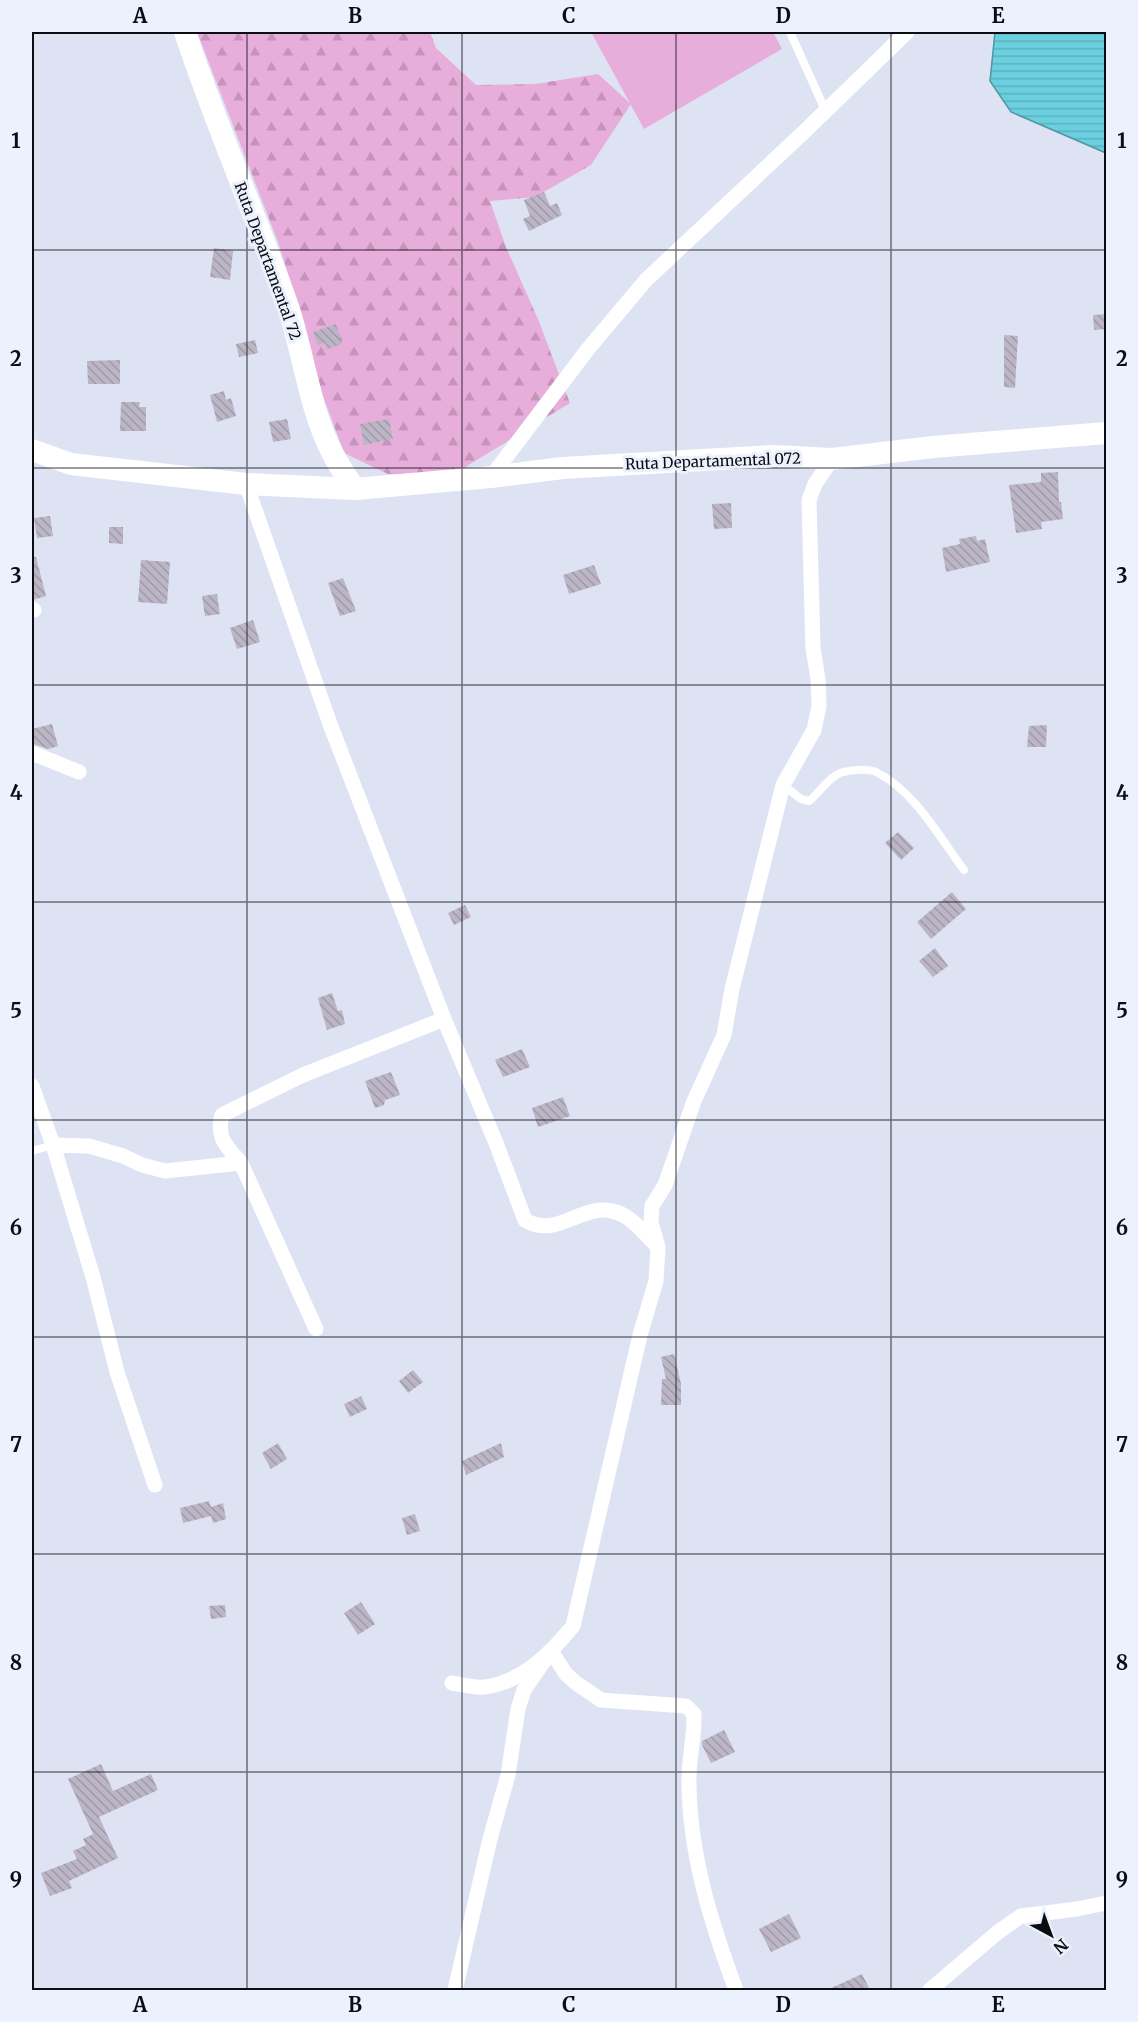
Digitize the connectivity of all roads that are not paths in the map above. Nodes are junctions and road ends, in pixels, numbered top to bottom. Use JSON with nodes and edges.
{"nodes":[{"id":1,"x":185,"y":32,"type":"edge"},
{"id":2,"x":789,"y":32,"type":"edge"},
{"id":3,"x":907,"y":32,"type":"edge"},
{"id":4,"x":826,"y":112,"type":"junction"},
{"id":5,"x":1107,"y":433,"type":"edge"},
{"id":6,"x":32,"y":450,"type":"edge"},
{"id":7,"x":831,"y":459,"type":"junction"},
{"id":8,"x":491,"y":477,"type":"junction"},
{"id":9,"x":246,"y":484,"type":"junction"},
{"id":10,"x":355,"y":489,"type":"junction"},
{"id":11,"x":32,"y":753,"type":"edge"},
{"id":12,"x":78,"y":772,"type":"dead end"},
{"id":13,"x":783,"y":785,"type":"junction"},
{"id":14,"x":964,"y":870,"type":"dead end"},
{"id":15,"x":444,"y":1019,"type":"junction"},
{"id":16,"x":32,"y":1086,"type":"edge"},
{"id":17,"x":53,"y":1145,"type":"junction"},
{"id":18,"x":32,"y":1151,"type":"edge"},
{"id":19,"x":241,"y":1163,"type":"junction"},
{"id":20,"x":658,"y":1247,"type":"junction"},
{"id":21,"x":316,"y":1329,"type":"dead end"},
{"id":22,"x":155,"y":1485,"type":"dead end"},
{"id":23,"x":551,"y":1651,"type":"junction"},
{"id":24,"x":452,"y":1683,"type":"dead end"},
{"id":25,"x":1107,"y":1903,"type":"edge"},
{"id":26,"x":455,"y":1990,"type":"edge"},
{"id":27,"x":736,"y":1990,"type":"edge"},
{"id":28,"x":930,"y":1990,"type":"edge"}],
"edges":[{"from":1,"to":10,"type":"main road","name":"Ruta Departamental 72"},
{"from":2,"to":4,"type":"lane"},
{"from":3,"to":4,"type":"street"},
{"from":4,"to":8,"type":"street"},
{"from":5,"to":7,"type":"main road","name":"Ruta Departamental 072"},
{"from":6,"to":9,"type":"main road","name":"Ruta Departamental 072"},
{"from":7,"to":8,"type":"main road","name":"Ruta Departamental 072"},
{"from":7,"to":13,"type":"street"},
{"from":8,"to":10,"type":"main road","name":"Ruta Departamental 072"},
{"from":9,"to":10,"type":"main road","name":"Ruta Departamental 072"},
{"from":9,"to":15,"type":"street"},
{"from":11,"to":12,"type":"street"},
{"from":13,"to":14,"type":"lane"},
{"from":13,"to":20,"type":"street"},
{"from":15,"to":19,"type":"street"},
{"from":15,"to":20,"type":"street"},
{"from":16,"to":17,"type":"street"},
{"from":17,"to":18,"type":"lane"},
{"from":17,"to":19,"type":"street"},
{"from":17,"to":22,"type":"street"},
{"from":19,"to":21,"type":"street"},
{"from":20,"to":23,"type":"street"},
{"from":23,"to":24,"type":"street"},
{"from":23,"to":26,"type":"street"},
{"from":23,"to":27,"type":"street"},
{"from":25,"to":28,"type":"street"}]}
